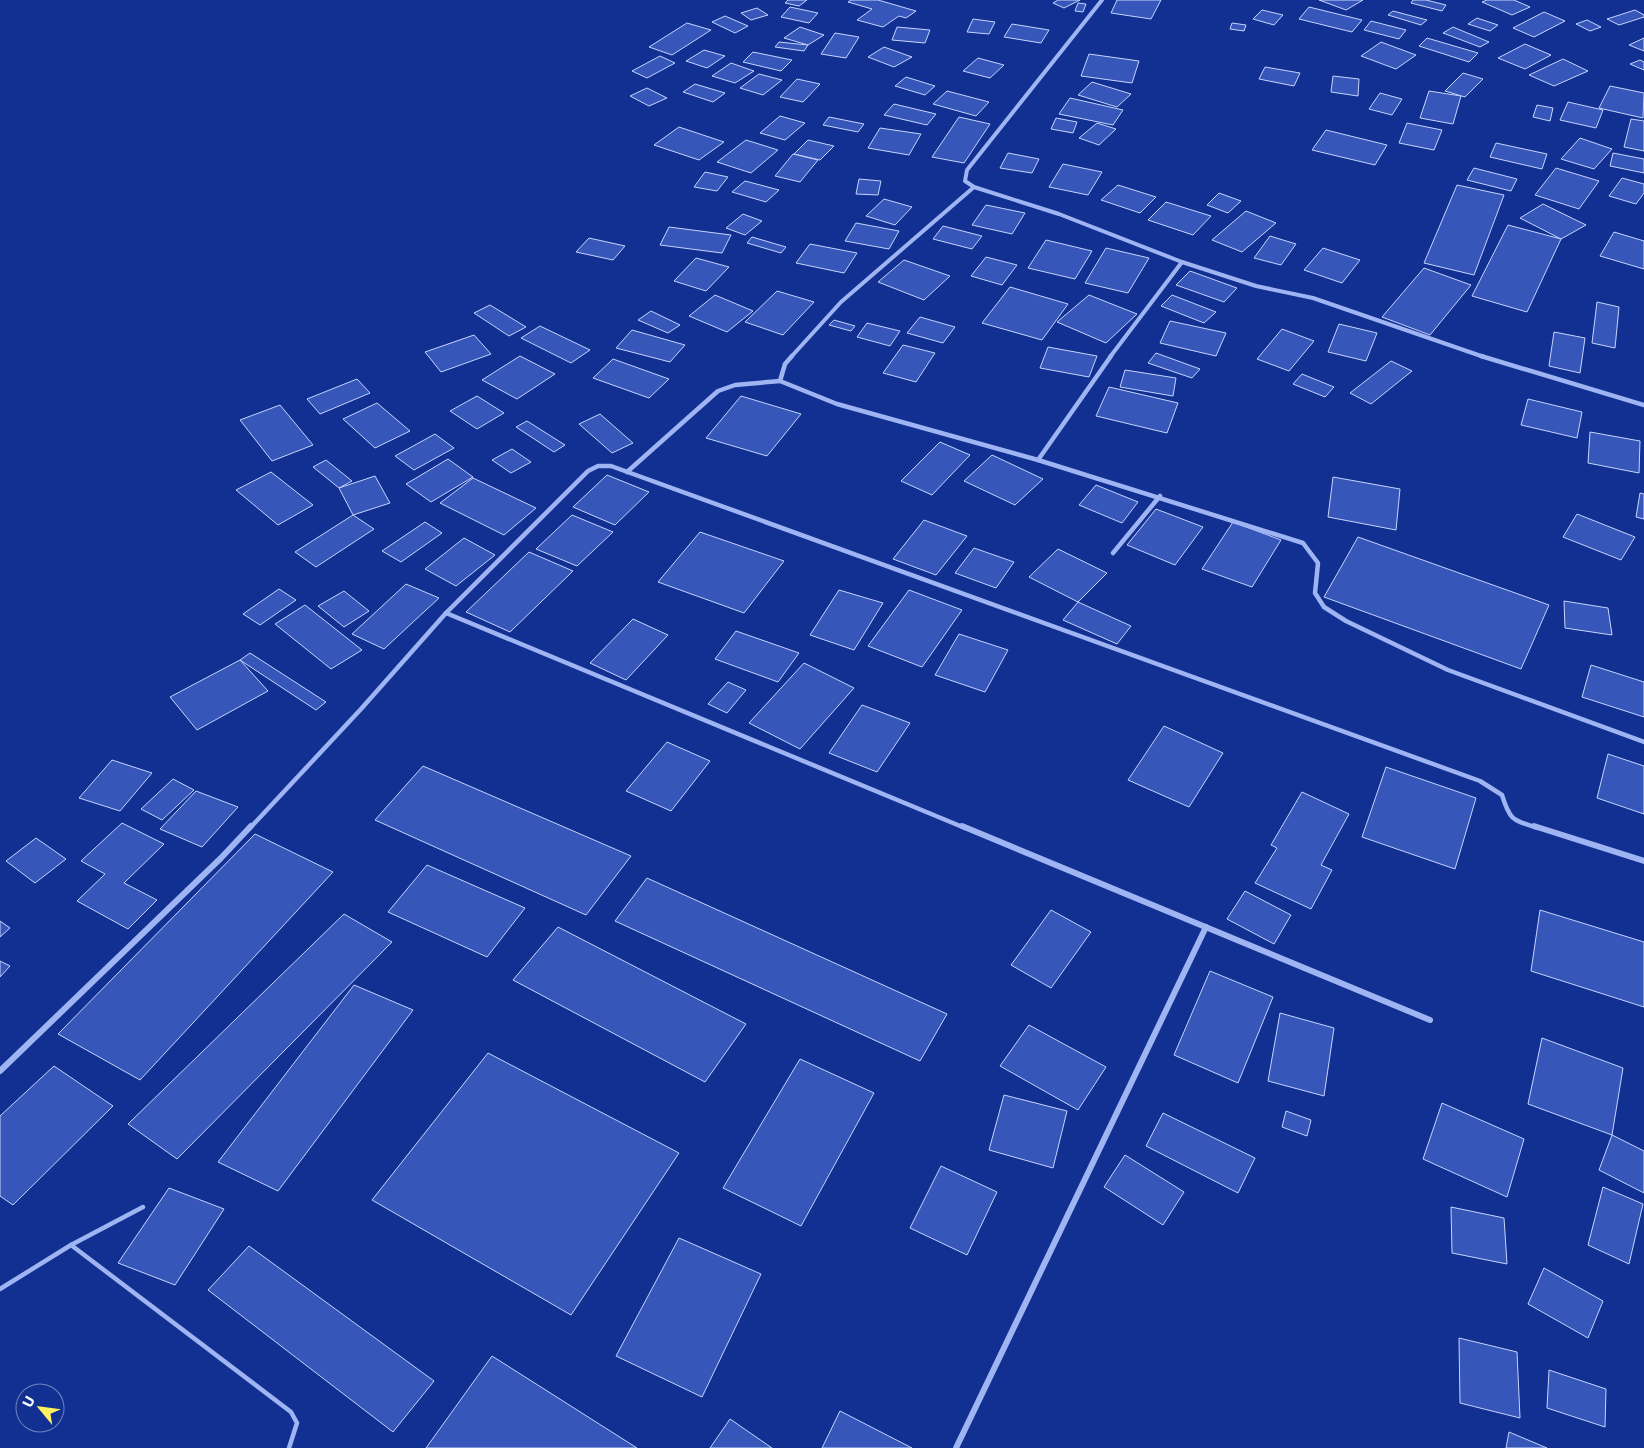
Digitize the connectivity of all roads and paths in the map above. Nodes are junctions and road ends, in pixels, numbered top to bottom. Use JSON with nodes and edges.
{"nodes":[{"id":1,"x":1102,"y":0,"type":"edge"},
{"id":2,"x":974,"y":187,"type":"junction"},
{"id":3,"x":1182,"y":262,"type":"junction"},
{"id":4,"x":780,"y":381,"type":"junction"},
{"id":5,"x":1644,"y":405,"type":"edge"},
{"id":6,"x":1038,"y":460,"type":"junction"},
{"id":7,"x":627,"y":472,"type":"junction"},
{"id":8,"x":1160,"y":496,"type":"junction"},
{"id":9,"x":1113,"y":553,"type":"dead end"},
{"id":10,"x":446,"y":613,"type":"junction"},
{"id":11,"x":1644,"y":742,"type":"edge"},
{"id":12,"x":1644,"y":861,"type":"edge"},
{"id":13,"x":1206,"y":927,"type":"junction"},
{"id":14,"x":1430,"y":1020,"type":"dead end"},
{"id":15,"x":0,"y":1071,"type":"edge"},
{"id":16,"x":142,"y":1207,"type":"dead end"},
{"id":17,"x":71,"y":1245,"type":"junction"},
{"id":18,"x":0,"y":1289,"type":"edge"},
{"id":19,"x":289,"y":1448,"type":"edge"},
{"id":20,"x":956,"y":1448,"type":"edge"}],
"edges":[{"from":1,"to":2,"type":"street"},
{"from":2,"to":3,"type":"street"},
{"from":2,"to":4,"type":"street"},
{"from":3,"to":5,"type":"street"},
{"from":3,"to":6,"type":"street"},
{"from":4,"to":6,"type":"street"},
{"from":4,"to":7,"type":"street"},
{"from":6,"to":8,"type":"street"},
{"from":7,"to":10,"type":"street"},
{"from":7,"to":12,"type":"street"},
{"from":8,"to":9,"type":"street"},
{"from":8,"to":11,"type":"street"},
{"from":10,"to":13,"type":"street"},
{"from":10,"to":15,"type":"street"},
{"from":13,"to":14,"type":"street"},
{"from":13,"to":20,"type":"street"},
{"from":16,"to":17,"type":"lane"},
{"from":17,"to":18,"type":"lane"},
{"from":17,"to":19,"type":"lane"}]}
